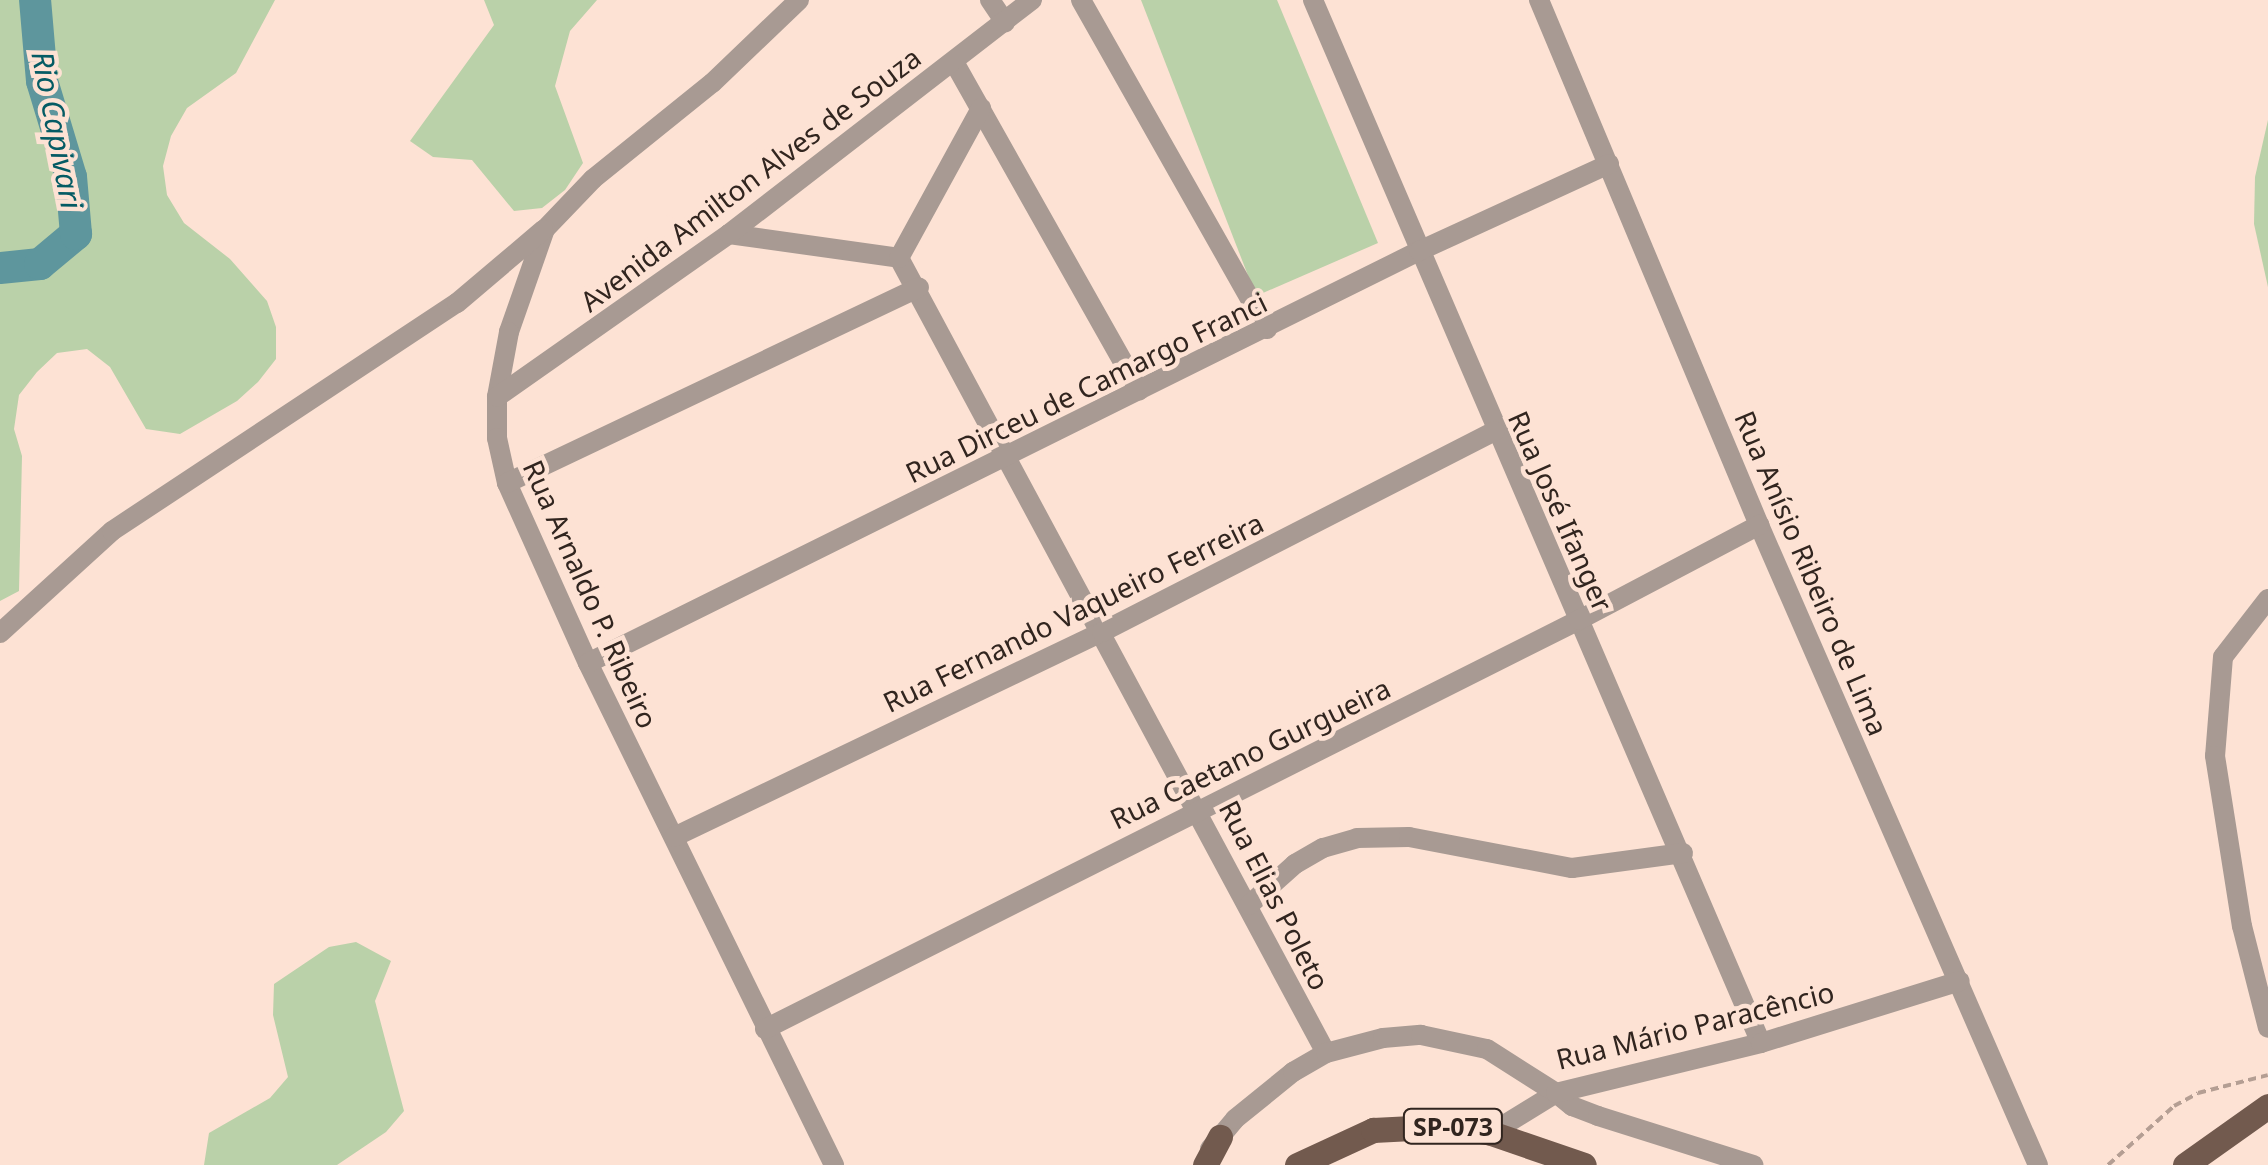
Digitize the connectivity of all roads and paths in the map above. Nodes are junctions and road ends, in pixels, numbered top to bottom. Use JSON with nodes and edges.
{"nodes":[{"id":1,"x":800,"y":0,"type":"edge"},
{"id":2,"x":990,"y":0,"type":"edge"},
{"id":3,"x":1032,"y":0,"type":"edge"},
{"id":4,"x":1082,"y":0,"type":"edge"},
{"id":5,"x":1312,"y":0,"type":"edge"},
{"id":6,"x":1539,"y":0,"type":"edge"},
{"id":7,"x":1004,"y":22,"type":"junction"},
{"id":8,"x":954,"y":62,"type":"junction"},
{"id":9,"x":980,"y":108,"type":"junction"},
{"id":10,"x":1609,"y":164,"type":"junction"},
{"id":11,"x":545,"y":229,"type":"junction"},
{"id":12,"x":729,"y":234,"type":"junction"},
{"id":13,"x":1419,"y":251,"type":"junction"},
{"id":14,"x":900,"y":258,"type":"junction"},
{"id":15,"x":919,"y":287,"type":"junction"},
{"id":16,"x":1266,"y":330,"type":"junction"},
{"id":17,"x":1139,"y":390,"type":"junction"},
{"id":18,"x":497,"y":397,"type":"junction"},
{"id":19,"x":1494,"y":431,"type":"junction"},
{"id":20,"x":1007,"y":457,"type":"junction"},
{"id":21,"x":507,"y":483,"type":"junction"},
{"id":22,"x":1759,"y":525,"type":"junction"},
{"id":23,"x":2268,"y":600,"type":"edge"},
{"id":24,"x":1579,"y":620,"type":"junction"},
{"id":25,"x":1102,"y":632,"type":"junction"},
{"id":26,"x":0,"y":633,"type":"edge"},
{"id":27,"x":588,"y":663,"type":"junction"},
{"id":28,"x":1199,"y":808,"type":"junction"},
{"id":29,"x":674,"y":837,"type":"junction"},
{"id":30,"x":1683,"y":854,"type":"junction"},
{"id":31,"x":1248,"y":906,"type":"junction"},
{"id":32,"x":1960,"y":980,"type":"junction"},
{"id":33,"x":2268,"y":1028,"type":"edge"},
{"id":34,"x":766,"y":1029,"type":"junction"},
{"id":35,"x":1761,"y":1043,"type":"junction"},
{"id":36,"x":1326,"y":1053,"type":"junction"},
{"id":37,"x":2268,"y":1075,"type":"edge"},
{"id":38,"x":1556,"y":1093,"type":"junction"},
{"id":39,"x":2268,"y":1106,"type":"edge"},
{"id":40,"x":1491,"y":1133,"type":"junction"},
{"id":41,"x":1220,"y":1137,"type":"junction"},
{"id":42,"x":1313,"y":1159,"type":"edge"},
{"id":43,"x":834,"y":1165,"type":"edge"},
{"id":44,"x":1197,"y":1165,"type":"edge"},
{"id":45,"x":1205,"y":1165,"type":"edge"},
{"id":46,"x":1296,"y":1165,"type":"edge"},
{"id":47,"x":1584,"y":1165,"type":"edge"},
{"id":48,"x":1753,"y":1165,"type":"edge"},
{"id":49,"x":2038,"y":1165,"type":"edge"},
{"id":50,"x":2108,"y":1165,"type":"edge"},
{"id":51,"x":2185,"y":1165,"type":"edge"}],
"edges":[{"from":1,"to":11,"type":"street","name":"Rua Arnaldo P. Ribeiro"},
{"from":2,"to":7,"type":"street"},
{"from":3,"to":7,"type":"street","name":"Avenida Amilton Alves de Souza"},
{"from":4,"to":16,"type":"street"},
{"from":5,"to":13,"type":"street","name":"Rua José Ifanger"},
{"from":6,"to":10,"type":"street","name":"Rua Anísio Ribeiro de Lima"},
{"from":7,"to":8,"type":"street","name":"Avenida Amilton Alves de Souza"},
{"from":8,"to":9,"type":"street"},
{"from":8,"to":12,"type":"street","name":"Avenida Amilton Alves de Souza"},
{"from":9,"to":14,"type":"street"},
{"from":9,"to":17,"type":"street"},
{"from":10,"to":13,"type":"street","name":"Rua Dirceu de Camargo Franci"},
{"from":10,"to":22,"type":"street","name":"Rua Anísio Ribeiro de Lima"},
{"from":11,"to":18,"type":"street","name":"Rua Arnaldo P. Ribeiro"},
{"from":11,"to":26,"type":"street"},
{"from":12,"to":14,"type":"street"},
{"from":12,"to":18,"type":"street","name":"Avenida Amilton Alves de Souza"},
{"from":13,"to":16,"type":"street","name":"Rua Dirceu de Camargo Franci"},
{"from":13,"to":19,"type":"street","name":"Rua José Ifanger"},
{"from":14,"to":15,"type":"street","name":"Rua Elias Poleto"},
{"from":15,"to":20,"type":"street","name":"Rua Elias Poleto"},
{"from":15,"to":21,"type":"street"},
{"from":16,"to":17,"type":"street","name":"Rua Dirceu de Camargo Franci"},
{"from":17,"to":20,"type":"street","name":"Rua Dirceu de Camargo Franci"},
{"from":18,"to":21,"type":"street","name":"Rua Arnaldo P. Ribeiro"},
{"from":19,"to":24,"type":"street","name":"Rua José Ifanger"},
{"from":19,"to":25,"type":"street","name":"Rua Fernando Vaqueiro Ferreira"},
{"from":20,"to":25,"type":"street","name":"Rua Elias Poleto"},
{"from":20,"to":27,"type":"street","name":"Rua Dirceu de Camargo Franci"},
{"from":21,"to":27,"type":"street","name":"Rua Arnaldo P. Ribeiro"},
{"from":22,"to":24,"type":"street","name":"Rua Caetano Gurgueira"},
{"from":22,"to":32,"type":"street","name":"Rua Anísio Ribeiro de Lima"},
{"from":23,"to":33,"type":"street"},
{"from":24,"to":28,"type":"street","name":"Rua Caetano Gurgueira"},
{"from":24,"to":30,"type":"street","name":"Rua José Ifanger"},
{"from":25,"to":28,"type":"street","name":"Rua Elias Poleto"},
{"from":25,"to":29,"type":"street","name":"Rua Fernando Vaqueiro Ferreira"},
{"from":27,"to":29,"type":"street","name":"Rua Arnaldo P. Ribeiro"},
{"from":28,"to":31,"type":"street","name":"Rua Elias Poleto"},
{"from":28,"to":34,"type":"street","name":"Rua Caetano Gurgueira"},
{"from":29,"to":34,"type":"street","name":"Rua Arnaldo P. Ribeiro"},
{"from":30,"to":31,"type":"street"},
{"from":30,"to":35,"type":"street","name":"Rua José Ifanger"},
{"from":31,"to":36,"type":"street","name":"Rua Elias Poleto"},
{"from":32,"to":35,"type":"street","name":"Rua Mário Paracêncio"},
{"from":32,"to":49,"type":"street","name":"Rua Anísio Ribeiro de Lima"},
{"from":34,"to":43,"type":"street","name":"Rua Arnaldo P. Ribeiro"},
{"from":35,"to":38,"type":"street","name":"Rua Mário Paracêncio"},
{"from":36,"to":38,"type":"street","name":"Rua Mário Paracêncio"},
{"from":36,"to":41,"type":"street","name":"Rua Mário Paracêncio"},
{"from":37,"to":50,"type":"path"},
{"from":38,"to":40,"type":"street"},
{"from":38,"to":48,"type":"street"},
{"from":39,"to":51,"type":"main road"},
{"from":40,"to":42,"type":"main road","number":"SP-073"},
{"from":40,"to":47,"type":"main road","number":"SP-073"},
{"from":41,"to":44,"type":"street","name":"Rua Mário Paracêncio"},
{"from":41,"to":45,"type":"main road"},
{"from":42,"to":46,"type":"main road","number":"SP-073"}]}
